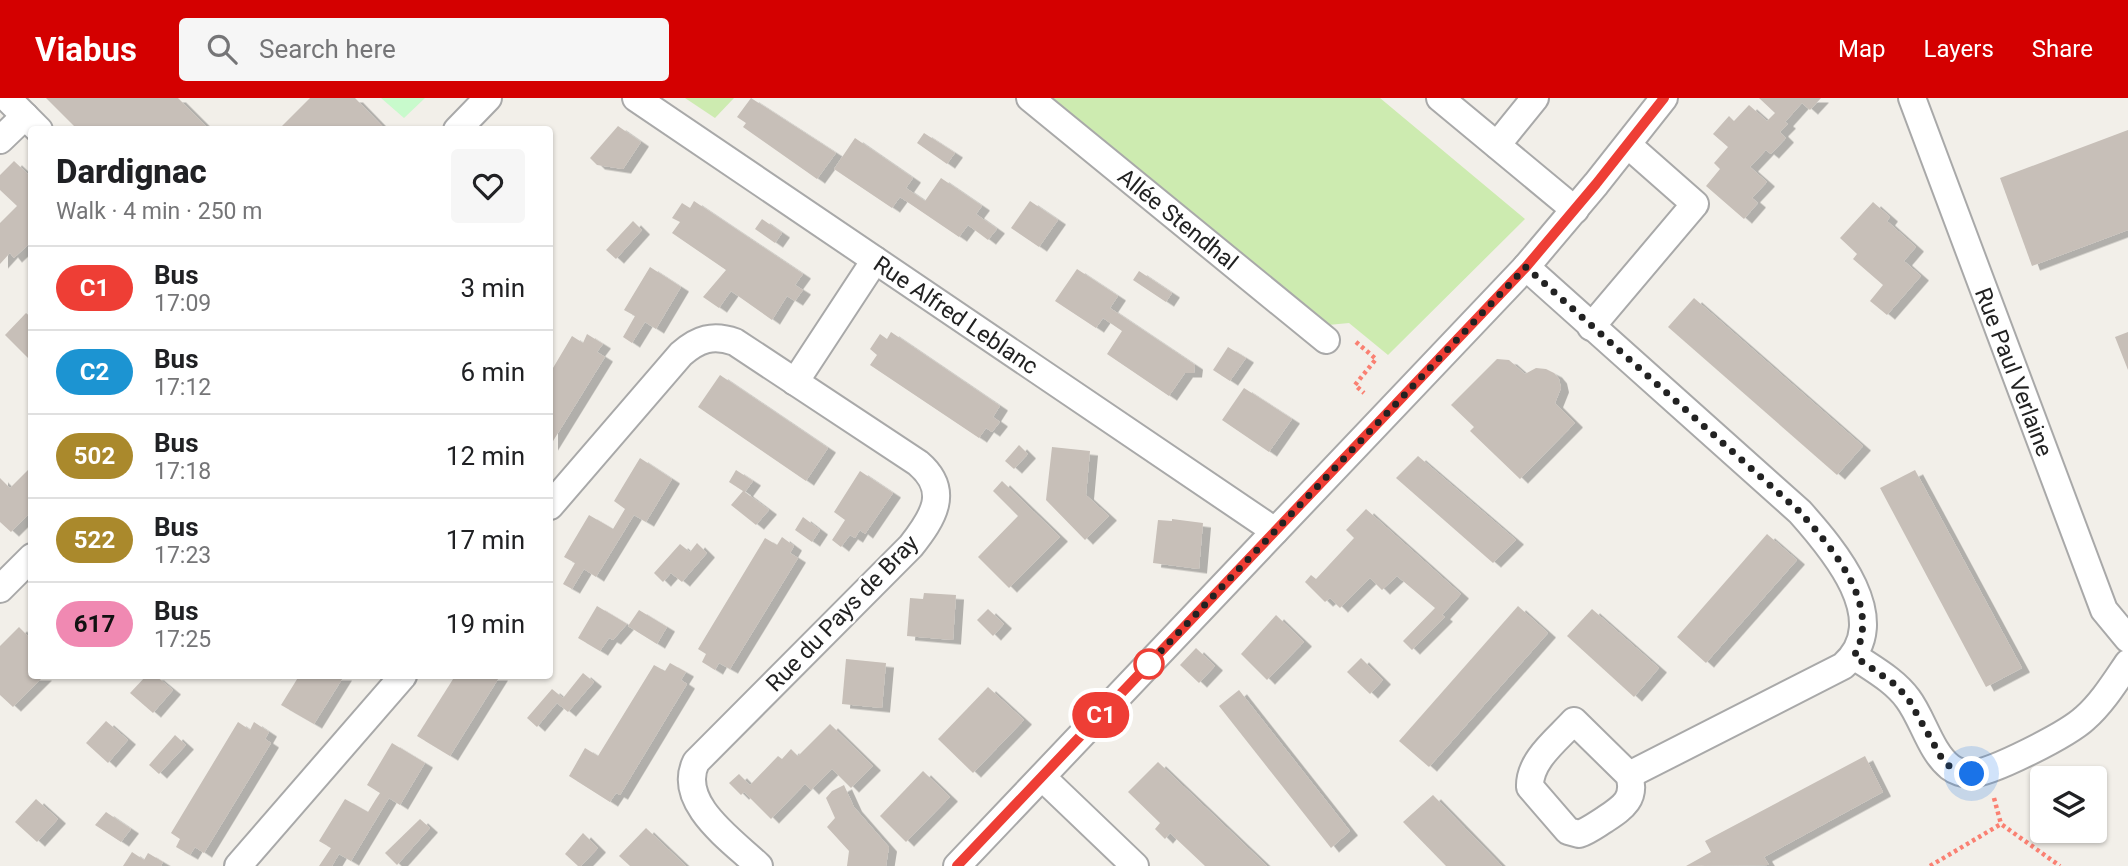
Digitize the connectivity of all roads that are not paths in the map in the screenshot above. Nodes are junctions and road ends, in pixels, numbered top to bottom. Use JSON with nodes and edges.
{"nodes":[{"id":1,"x":488,"y":98,"type":"edge"},
{"id":2,"x":636,"y":98,"type":"edge"},
{"id":3,"x":1030,"y":98,"type":"edge"},
{"id":4,"x":1440,"y":98,"type":"edge"},
{"id":5,"x":1535,"y":98,"type":"edge"},
{"id":6,"x":1664,"y":98,"type":"edge"},
{"id":7,"x":1912,"y":98,"type":"edge"},
{"id":8,"x":23,"y":114,"type":"edge"},
{"id":9,"x":461,"y":126,"type":"edge"},
{"id":10,"x":0,"y":140,"type":"edge"},
{"id":11,"x":1497,"y":145,"type":"junction"},
{"id":12,"x":1628,"y":145,"type":"junction"},
{"id":13,"x":1575,"y":210,"type":"junction"},
{"id":14,"x":875,"y":260,"type":"junction"},
{"id":15,"x":1526,"y":267,"type":"junction"},
{"id":16,"x":1591,"y":327,"type":"junction"},
{"id":17,"x":1338,"y":339,"type":"road end"},
{"id":18,"x":795,"y":382,"type":"junction"},
{"id":19,"x":553,"y":503,"type":"edge"},
{"id":20,"x":1275,"y":531,"type":"junction"},
{"id":21,"x":28,"y":561,"type":"edge"},
{"id":22,"x":0,"y":589,"type":"edge"},
{"id":23,"x":2128,"y":639,"type":"edge"},
{"id":24,"x":1854,"y":656,"type":"junction"},
{"id":25,"x":2128,"y":663,"type":"edge"},
{"id":26,"x":400,"y":679,"type":"edge"},
{"id":27,"x":1629,"y":775,"type":"dead end"},
{"id":28,"x":1042,"y":777,"type":"junction"},
{"id":29,"x":240,"y":865,"type":"edge"},
{"id":30,"x":759,"y":866,"type":"edge"},
{"id":31,"x":957,"y":866,"type":"edge"},
{"id":32,"x":1135,"y":866,"type":"edge"}],
"edges":[{"from":1,"to":9,"type":"street"},
{"from":2,"to":14,"type":"street","name":"Rue Alfred Leblanc"},
{"from":3,"to":17,"type":"street","name":"Allée Stendhal"},
{"from":4,"to":11,"type":"street"},
{"from":5,"to":11,"type":"street"},
{"from":6,"to":12,"type":"street"},
{"from":7,"to":23,"type":"street","name":"Rue Paul Verlaine"},
{"from":8,"to":10,"type":"street"},
{"from":11,"to":13,"type":"street"},
{"from":12,"to":13,"type":"street"},
{"from":12,"to":16,"type":"street"},
{"from":13,"to":15,"type":"street"},
{"from":14,"to":18,"type":"street"},
{"from":14,"to":20,"type":"street","name":"Rue Alfred Leblanc"},
{"from":15,"to":16,"type":"street"},
{"from":15,"to":20,"type":"street"},
{"from":16,"to":24,"type":"street"},
{"from":18,"to":19,"type":"street","name":"Rue du Pays de Bray"},
{"from":18,"to":30,"type":"street","name":"Rue du Pays de Bray"},
{"from":20,"to":28,"type":"street"},
{"from":21,"to":22,"type":"street"},
{"from":24,"to":25,"type":"street"},
{"from":24,"to":27,"type":"street"},
{"from":26,"to":29,"type":"street"},
{"from":28,"to":31,"type":"street"},
{"from":28,"to":32,"type":"street"}]}
